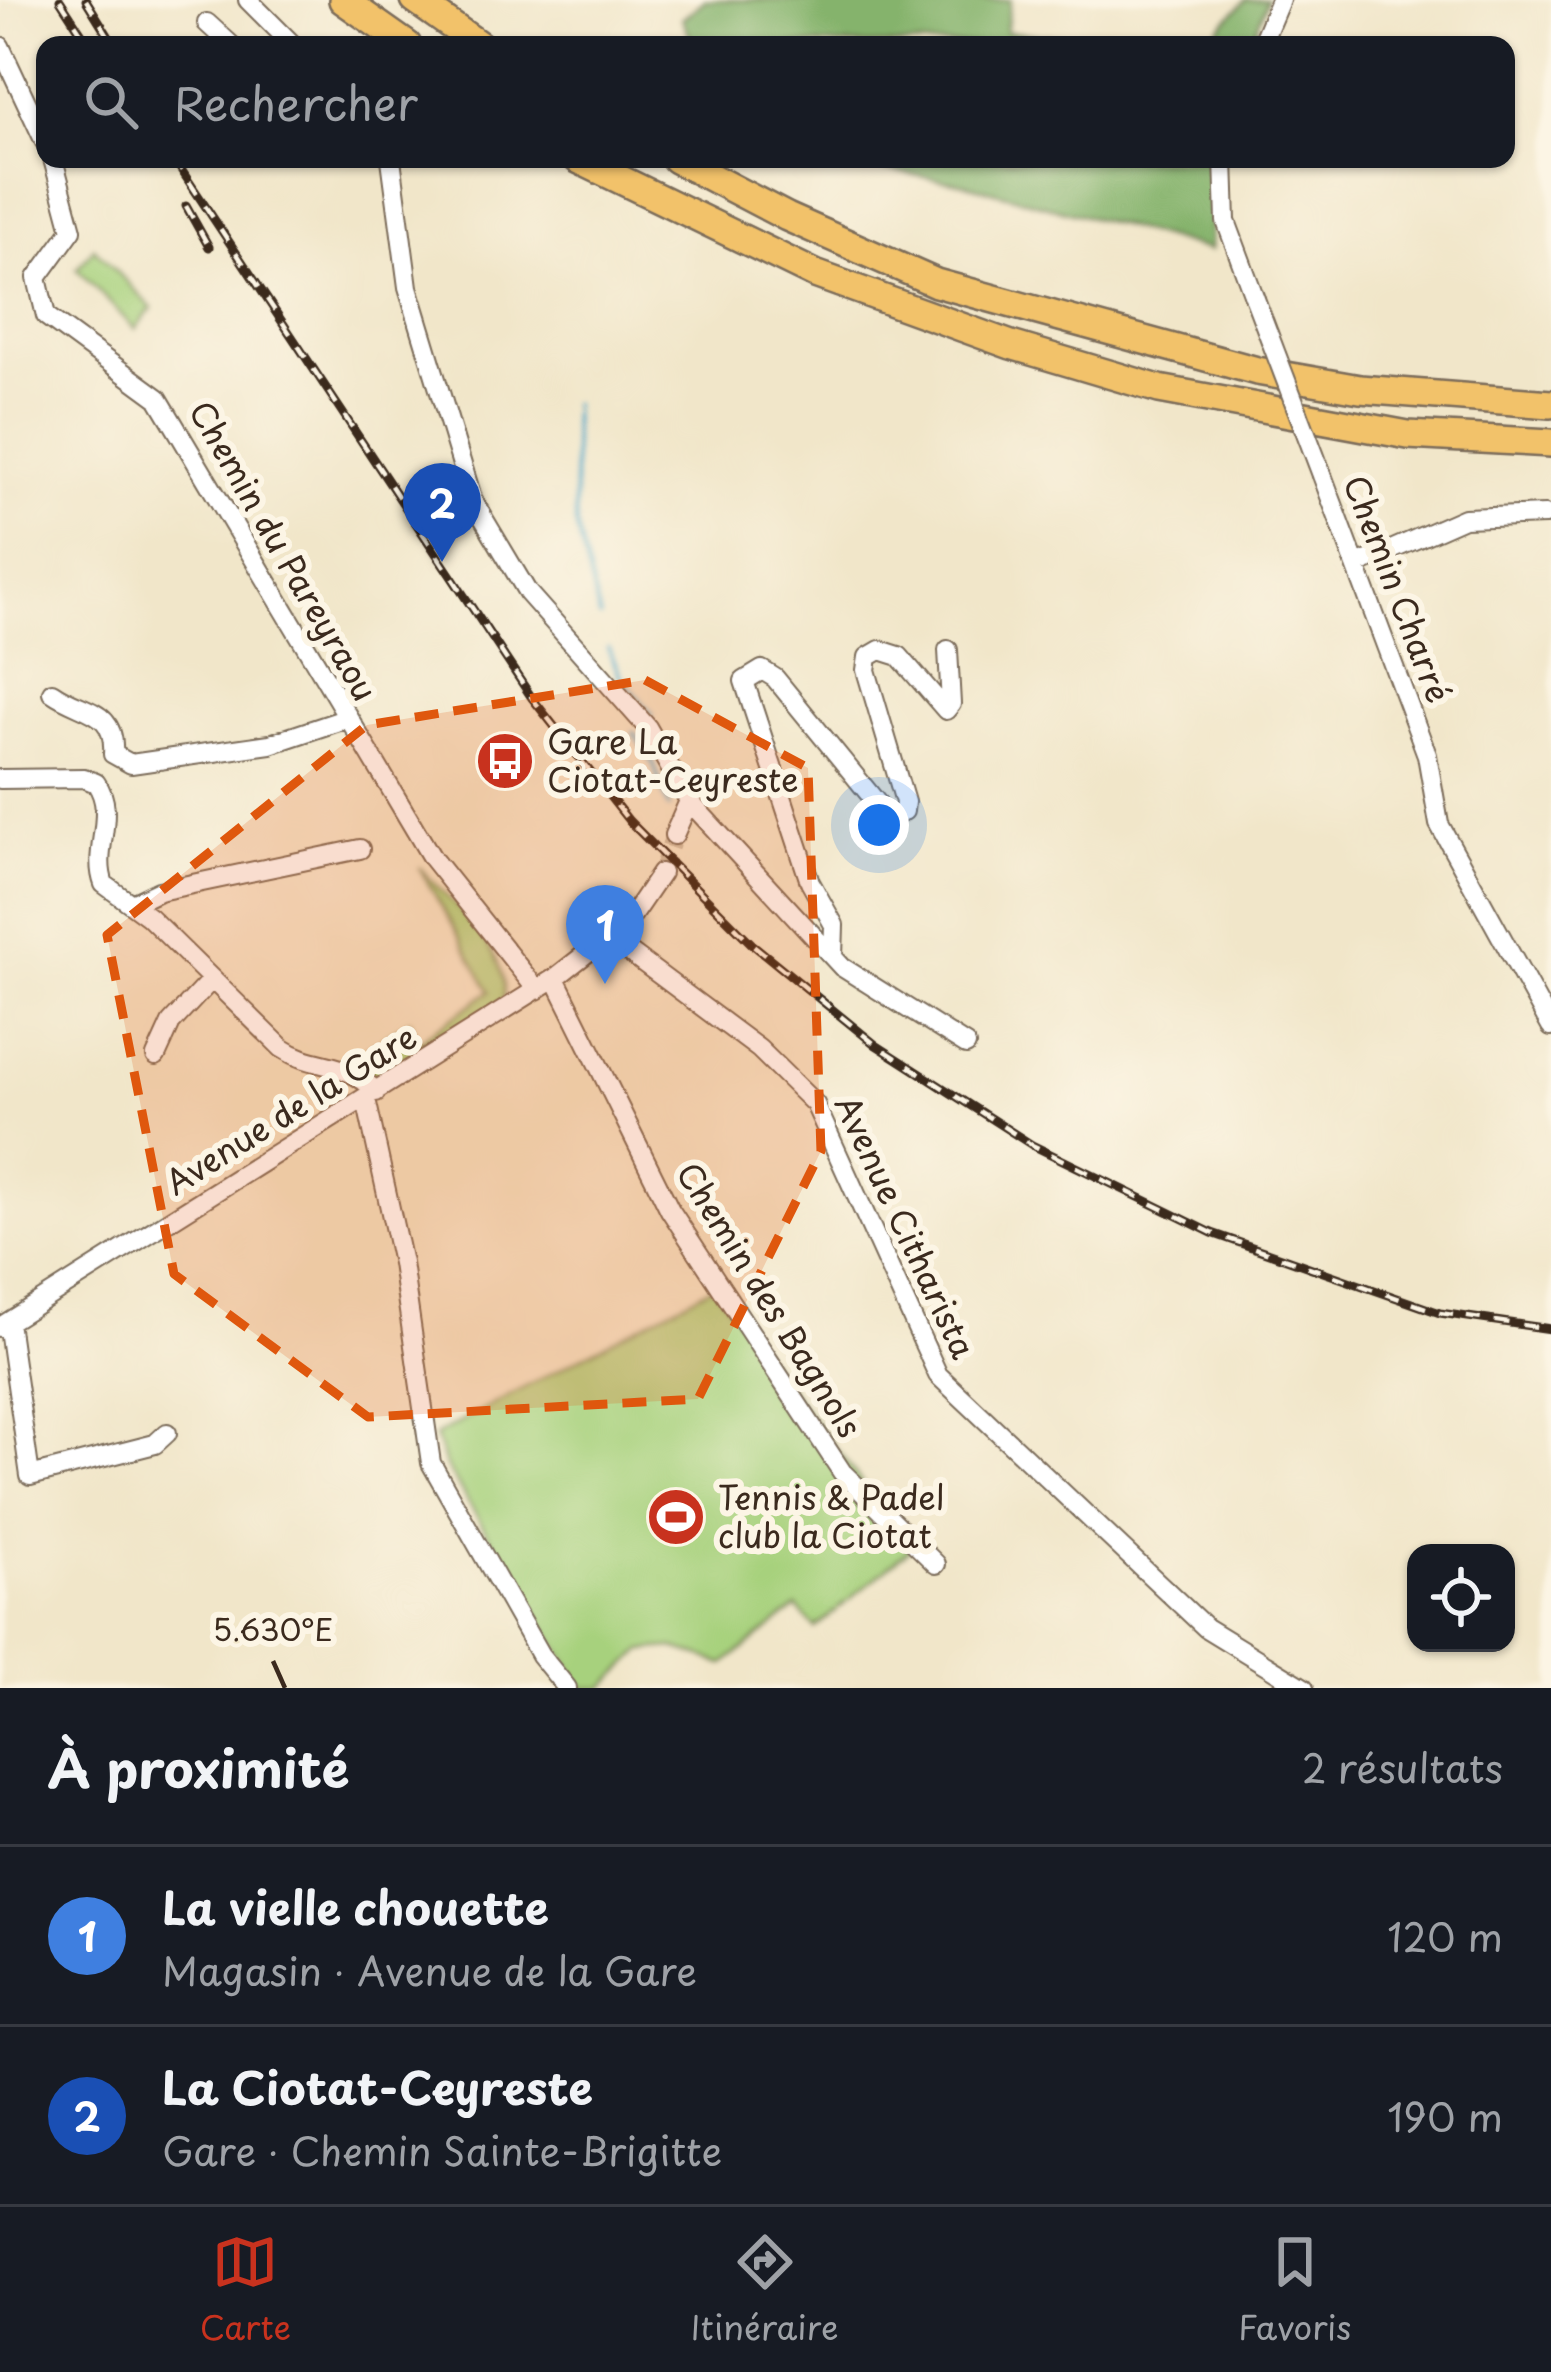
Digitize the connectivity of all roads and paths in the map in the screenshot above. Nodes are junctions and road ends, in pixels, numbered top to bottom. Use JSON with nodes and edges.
{"nodes":[{"id":1,"x":248,"y":0,"type":"edge"},
{"id":2,"x":343,"y":0,"type":"edge"},
{"id":3,"x":415,"y":0,"type":"edge"},
{"id":4,"x":1280,"y":0,"type":"edge"},
{"id":5,"x":207,"y":23,"type":"dead end"},
{"id":6,"x":221,"y":36,"type":"edge"},
{"id":7,"x":284,"y":36,"type":"edge"},
{"id":8,"x":394,"y":36,"type":"edge"},
{"id":9,"x":466,"y":36,"type":"edge"},
{"id":10,"x":1265,"y":36,"type":"edge"},
{"id":11,"x":0,"y":46,"type":"edge"},
{"id":12,"x":36,"y":123,"type":"edge"},
{"id":13,"x":56,"y":168,"type":"edge"},
{"id":14,"x":393,"y":168,"type":"edge"},
{"id":15,"x":597,"y":168,"type":"edge"},
{"id":16,"x":693,"y":168,"type":"edge"},
{"id":17,"x":1223,"y":168,"type":"edge"},
{"id":18,"x":1551,"y":404,"type":"edge"},
{"id":19,"x":1551,"y":443,"type":"edge"},
{"id":20,"x":1545,"y":515,"type":"dead end"},
{"id":21,"x":1357,"y":565,"type":"junction"},
{"id":22,"x":948,"y":650,"type":"dead end"},
{"id":23,"x":52,"y":692,"type":"dead end"},
{"id":24,"x":345,"y":718,"type":"junction"},
{"id":25,"x":0,"y":779,"type":"edge"},
{"id":26,"x":689,"y":801,"type":"junction"},
{"id":27,"x":674,"y":836,"type":"tunnel mouth"},
{"id":28,"x":360,"y":849,"type":"dead end"},
{"id":29,"x":661,"y":873,"type":"tunnel mouth"},
{"id":30,"x":134,"y":903,"type":"junction"},
{"id":31,"x":609,"y":937,"type":"junction"},
{"id":32,"x":833,"y":957,"type":"junction"},
{"id":33,"x":555,"y":978,"type":"junction"},
{"id":34,"x":212,"y":979,"type":"junction"},
{"id":35,"x":537,"y":990,"type":"junction"},
{"id":36,"x":1551,"y":1027,"type":"edge"},
{"id":37,"x":966,"y":1046,"type":"dead end"},
{"id":38,"x":156,"y":1056,"type":"dead end"},
{"id":39,"x":371,"y":1095,"type":"junction"},
{"id":40,"x":4,"y":1324,"type":"edge"},
{"id":41,"x":20,"y":1415,"type":"junction"},
{"id":42,"x":0,"y":1420,"type":"edge"},
{"id":43,"x":167,"y":1432,"type":"dead end"},
{"id":44,"x":936,"y":1564,"type":"dead end"},
{"id":45,"x":567,"y":1688,"type":"edge"},
{"id":46,"x":1304,"y":1688,"type":"edge"}],
"edges":[{"from":1,"to":7,"type":"street"},
{"from":2,"to":8,"type":"highway"},
{"from":3,"to":9,"type":"highway"},
{"from":4,"to":10,"type":"street"},
{"from":5,"to":6,"type":"street"},
{"from":11,"to":12,"type":"street"},
{"from":13,"to":24,"type":"street","name":"Chemin du Pareyraou"},
{"from":14,"to":26,"type":"street"},
{"from":15,"to":19,"type":"highway"},
{"from":16,"to":18,"type":"highway"},
{"from":17,"to":21,"type":"street","name":"Chemin Charré","bridge":true},
{"from":20,"to":21,"type":"street"},
{"from":21,"to":36,"type":"street","name":"Chemin Charré"},
{"from":22,"to":32,"type":"street"},
{"from":23,"to":24,"type":"street"},
{"from":24,"to":35,"type":"street","name":"Chemin du Pareyraou"},
{"from":25,"to":30,"type":"street"},
{"from":26,"to":27,"type":"street"},
{"from":26,"to":32,"type":"street"},
{"from":28,"to":30,"type":"street"},
{"from":29,"to":31,"type":"street","name":"Avenue de la Gare"},
{"from":30,"to":34,"type":"street"},
{"from":31,"to":33,"type":"street","name":"Avenue de la Gare"},
{"from":31,"to":46,"type":"street","name":"Avenue Citharista"},
{"from":32,"to":37,"type":"street"},
{"from":33,"to":35,"type":"street","name":"Avenue de la Gare"},
{"from":33,"to":44,"type":"street","name":"Chemin des Bagnols"},
{"from":34,"to":38,"type":"street"},
{"from":34,"to":39,"type":"street"},
{"from":35,"to":39,"type":"street","name":"Avenue de la Gare"},
{"from":39,"to":40,"type":"street","name":"Avenue de la Gare"},
{"from":39,"to":45,"type":"street"},
{"from":40,"to":41,"type":"street"},
{"from":41,"to":42,"type":"street"},
{"from":41,"to":43,"type":"street"}]}
